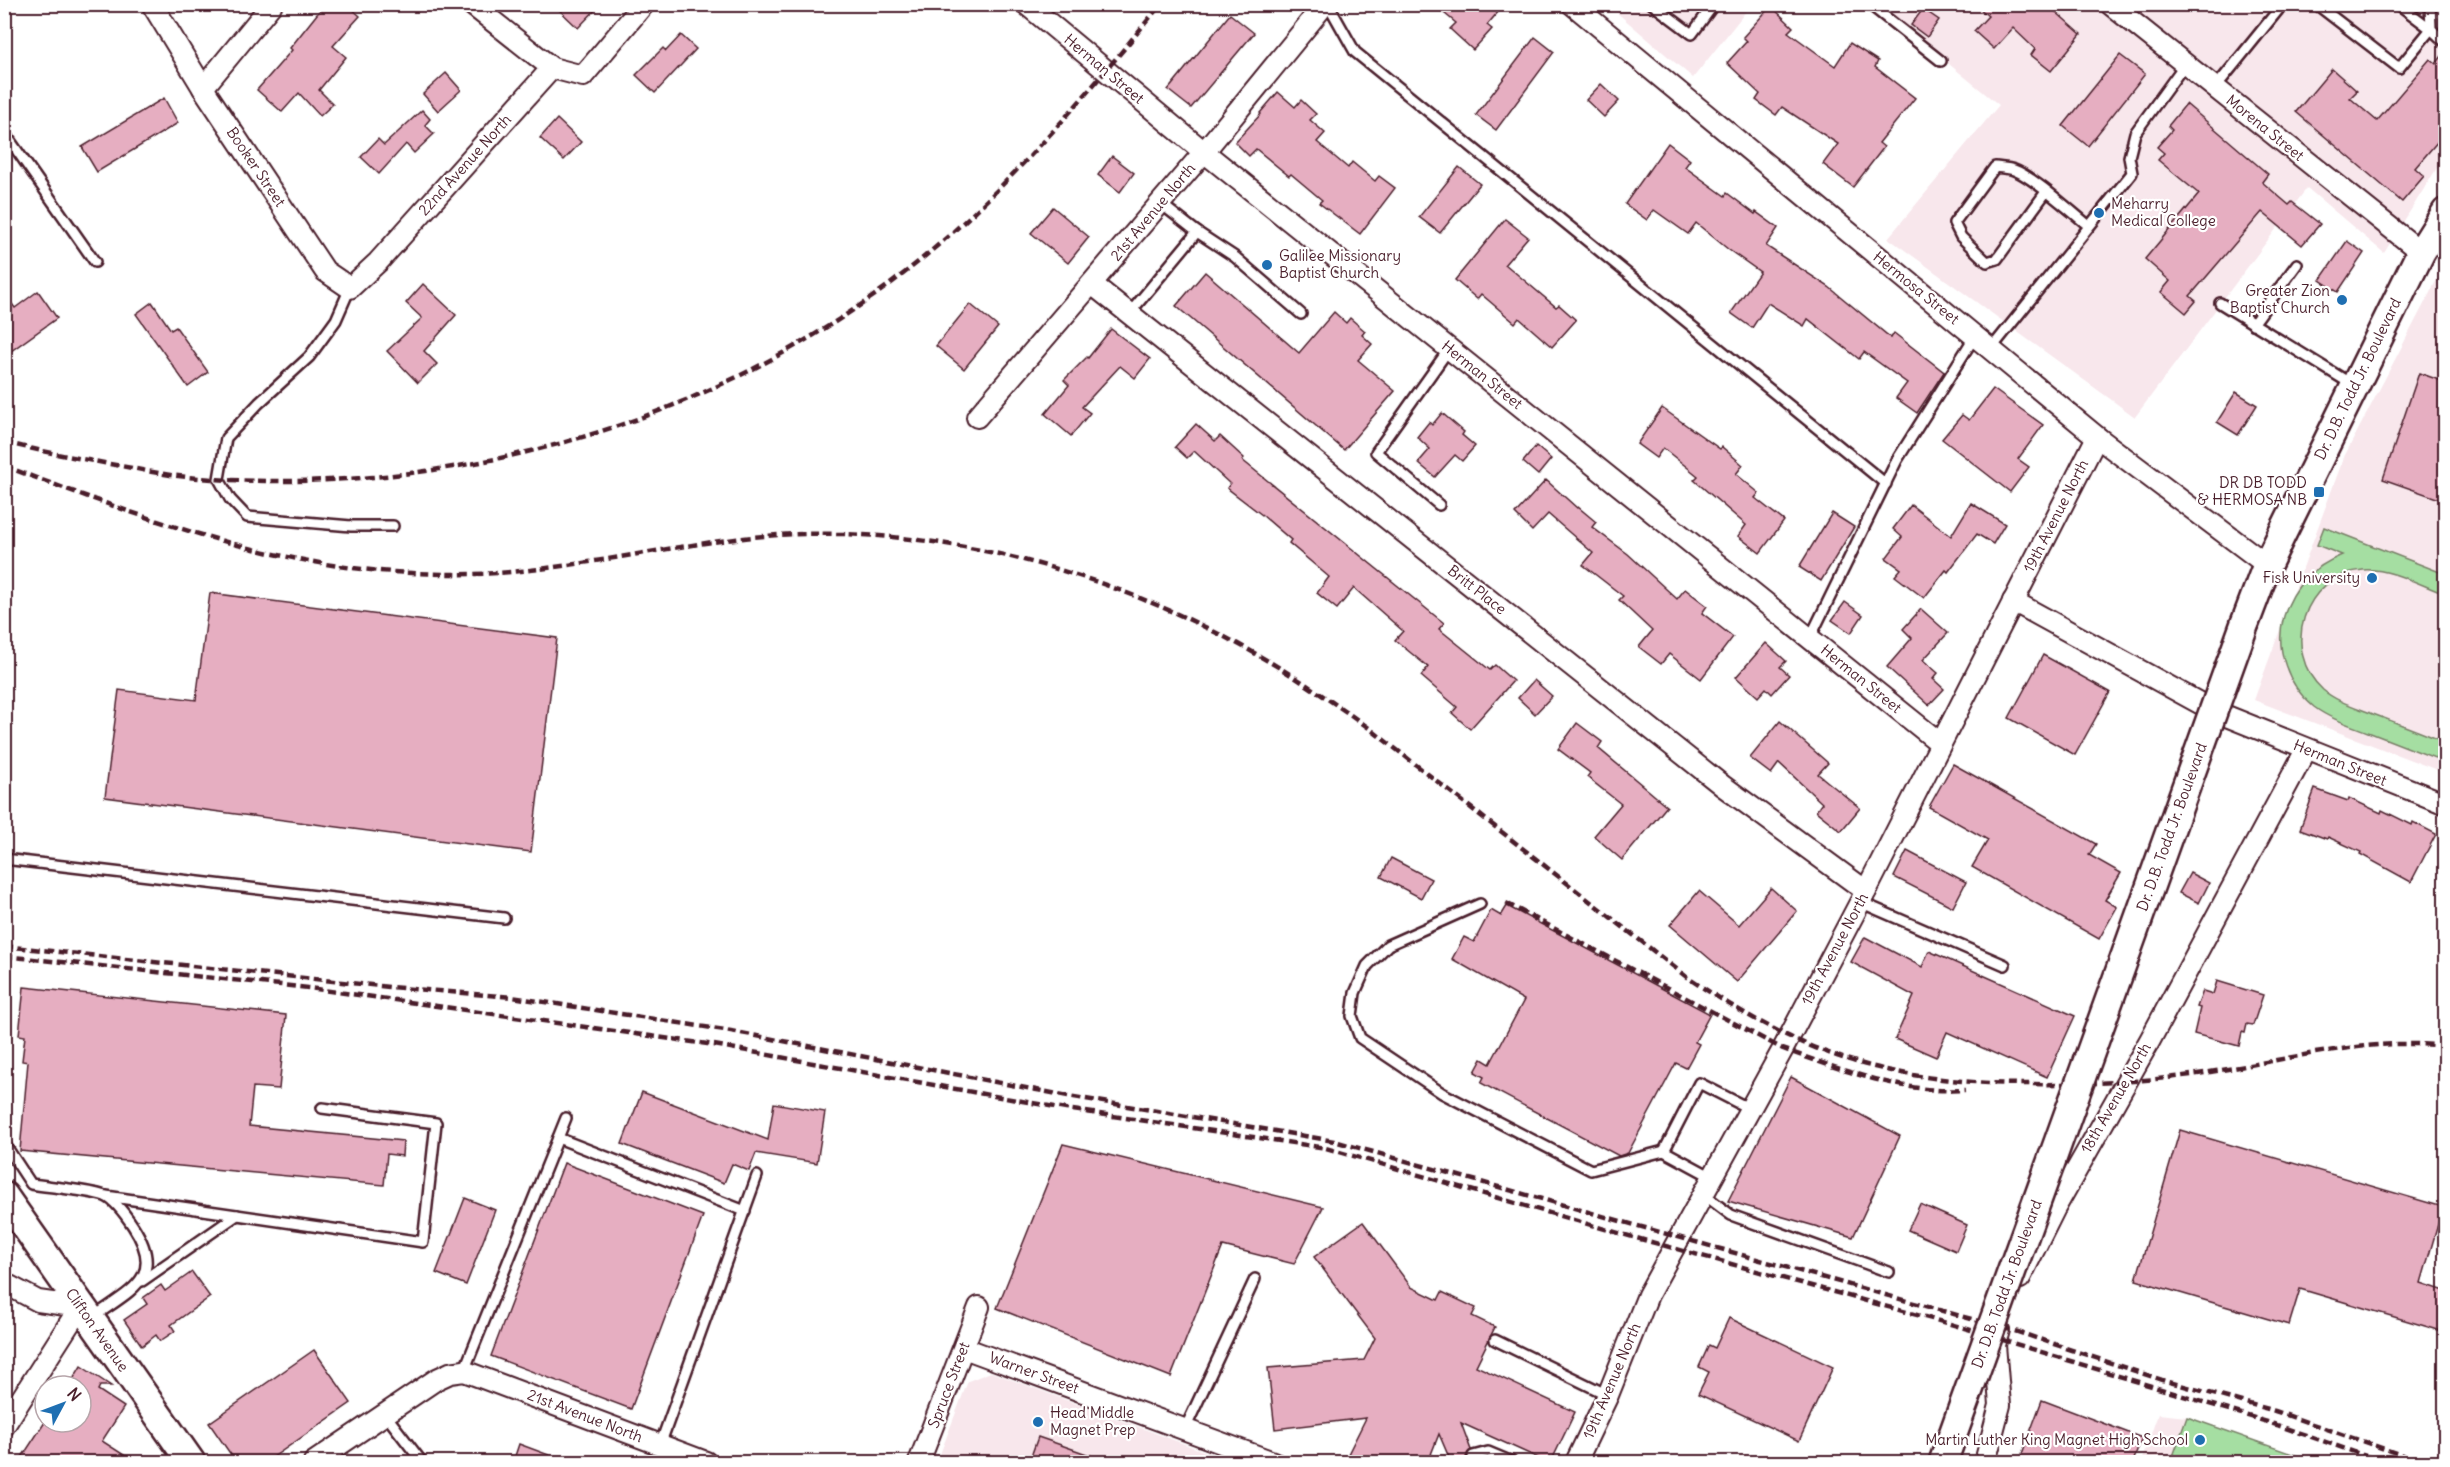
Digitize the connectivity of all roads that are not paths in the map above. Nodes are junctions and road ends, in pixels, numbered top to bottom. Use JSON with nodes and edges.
{"nodes":[{"id":1,"x":152,"y":4,"type":"edge"},
{"id":2,"x":272,"y":4,"type":"edge"},
{"id":3,"x":471,"y":4,"type":"edge"},
{"id":4,"x":644,"y":4,"type":"edge"},
{"id":5,"x":1026,"y":4,"type":"edge"},
{"id":6,"x":1327,"y":4,"type":"edge"},
{"id":7,"x":1572,"y":4,"type":"edge"},
{"id":8,"x":1652,"y":4,"type":"edge"},
{"id":9,"x":1714,"y":4,"type":"edge"},
{"id":10,"x":1869,"y":4,"type":"edge"},
{"id":11,"x":2110,"y":4,"type":"edge"},
{"id":12,"x":2283,"y":4,"type":"edge"},
{"id":13,"x":2316,"y":4,"type":"edge"},
{"id":14,"x":2398,"y":4,"type":"edge"},
{"id":15,"x":2430,"y":4,"type":"edge"},
{"id":16,"x":2431,"y":29,"type":"junction"},
{"id":17,"x":2445,"y":43,"type":"edge"},
{"id":18,"x":1941,"y":61,"type":"dead end"},
{"id":19,"x":2185,"y":64,"type":"junction"},
{"id":20,"x":552,"y":68,"type":"junction"},
{"id":21,"x":204,"y":88,"type":"junction"},
{"id":22,"x":2215,"y":88,"type":"junction"},
{"id":23,"x":4,"y":132,"type":"edge"},
{"id":24,"x":1204,"y":152,"type":"junction"},
{"id":25,"x":2046,"y":192,"type":"junction"},
{"id":26,"x":1160,"y":203,"type":"junction"},
{"id":27,"x":2445,"y":212,"type":"edge"},
{"id":28,"x":2090,"y":226,"type":"junction"},
{"id":29,"x":1197,"y":232,"type":"junction"},
{"id":30,"x":2421,"y":252,"type":"junction"},
{"id":31,"x":95,"y":262,"type":"dead end"},
{"id":32,"x":2296,"y":264,"type":"dead end"},
{"id":33,"x":1092,"y":284,"type":"junction"},
{"id":34,"x":350,"y":288,"type":"junction"},
{"id":35,"x":2220,"y":303,"type":"dead end"},
{"id":36,"x":1129,"y":314,"type":"junction"},
{"id":37,"x":1301,"y":314,"type":"dead end"},
{"id":38,"x":2253,"y":324,"type":"junction"},
{"id":39,"x":1974,"y":336,"type":"junction"},
{"id":40,"x":1449,"y":349,"type":"junction"},
{"id":41,"x":1991,"y":349,"type":"junction"},
{"id":42,"x":2355,"y":386,"type":"junction"},
{"id":43,"x":977,"y":417,"type":"dead end"},
{"id":44,"x":2097,"y":437,"type":"junction"},
{"id":45,"x":1886,"y":484,"type":"junction"},
{"id":46,"x":1439,"y":505,"type":"dead end"},
{"id":47,"x":393,"y":526,"type":"dead end"},
{"id":48,"x":2267,"y":565,"type":"junction"},
{"id":49,"x":2013,"y":601,"type":"junction"},
{"id":50,"x":1810,"y":638,"type":"junction"},
{"id":51,"x":1940,"y":743,"type":"junction"},
{"id":52,"x":2306,"y":750,"type":"junction"},
{"id":53,"x":2445,"y":804,"type":"edge"},
{"id":54,"x":4,"y":859,"type":"edge"},
{"id":55,"x":1863,"y":896,"type":"junction"},
{"id":56,"x":1480,"y":904,"type":"dead end"},
{"id":57,"x":504,"y":918,"type":"dead end"},
{"id":58,"x":2006,"y":965,"type":"dead end"},
{"id":59,"x":322,"y":1108,"type":"dead end"},
{"id":60,"x":1750,"y":1109,"type":"junction"},
{"id":61,"x":566,"y":1118,"type":"dead end"},
{"id":62,"x":558,"y":1138,"type":"junction"},
{"id":63,"x":4,"y":1143,"type":"edge"},
{"id":64,"x":1664,"y":1151,"type":"junction"},
{"id":65,"x":757,"y":1176,"type":"dead end"},
{"id":66,"x":1707,"y":1185,"type":"junction"},
{"id":67,"x":4,"y":1196,"type":"edge"},
{"id":68,"x":106,"y":1196,"type":"junction"},
{"id":69,"x":745,"y":1211,"type":"junction"},
{"id":70,"x":237,"y":1215,"type":"junction"},
{"id":71,"x":1889,"y":1272,"type":"dead end"},
{"id":72,"x":1255,"y":1279,"type":"dead end"},
{"id":73,"x":4,"y":1283,"type":"edge"},
{"id":74,"x":138,"y":1284,"type":"junction"},
{"id":75,"x":979,"y":1307,"type":"dead end"},
{"id":76,"x":85,"y":1313,"type":"junction"},
{"id":77,"x":1495,"y":1340,"type":"dead end"},
{"id":78,"x":964,"y":1348,"type":"junction"},
{"id":79,"x":464,"y":1371,"type":"junction"},
{"id":80,"x":1608,"y":1395,"type":"junction"},
{"id":81,"x":385,"y":1414,"type":"junction"},
{"id":82,"x":4,"y":1426,"type":"edge"},
{"id":83,"x":1185,"y":1429,"type":"junction"},
{"id":84,"x":660,"y":1445,"type":"junction"},
{"id":85,"x":1473,"y":1456,"type":"dead end"},
{"id":86,"x":191,"y":1462,"type":"edge"},
{"id":87,"x":314,"y":1462,"type":"edge"},
{"id":88,"x":422,"y":1462,"type":"edge"},
{"id":89,"x":706,"y":1462,"type":"edge"},
{"id":90,"x":919,"y":1462,"type":"edge"},
{"id":91,"x":1273,"y":1462,"type":"edge"},
{"id":92,"x":1512,"y":1462,"type":"edge"},
{"id":93,"x":1576,"y":1462,"type":"edge"},
{"id":94,"x":1943,"y":1462,"type":"edge"},
{"id":95,"x":1985,"y":1462,"type":"edge"}],
"edges":[{"from":1,"to":21,"type":"street","name":"Booker Street"},
{"from":2,"to":21,"type":"street"},
{"from":3,"to":20,"type":"street"},
{"from":4,"to":20,"type":"street"},
{"from":5,"to":24,"type":"street","name":"Herman Street"},
{"from":6,"to":24,"type":"street","name":"21st Avenue North"},
{"from":6,"to":45,"type":"lane"},
{"from":7,"to":39,"type":"street","name":"Hermosa Street"},
{"from":8,"to":9,"type":"lane"},
{"from":10,"to":18,"type":"lane"},
{"from":11,"to":19,"type":"street","name":"Morena Street"},
{"from":12,"to":22,"type":"lane"},
{"from":13,"to":16,"type":"lane"},
{"from":14,"to":16,"type":"lane"},
{"from":15,"to":16,"type":"lane"},
{"from":16,"to":17,"type":"lane"},
{"from":19,"to":22,"type":"street","name":"Morena Street"},
{"from":19,"to":28,"type":"lane"},
{"from":20,"to":34,"type":"street","name":"22nd Avenue North"},
{"from":21,"to":34,"type":"street","name":"Booker Street"},
{"from":22,"to":30,"type":"street","name":"Morena Street"},
{"from":23,"to":31,"type":"lane"},
{"from":24,"to":26,"type":"street","name":"21st Avenue North"},
{"from":24,"to":40,"type":"street","name":"Herman Street"},
{"from":25,"to":25,"type":"lane"},
{"from":25,"to":28,"type":"lane"},
{"from":26,"to":29,"type":"lane"},
{"from":26,"to":33,"type":"street","name":"21st Avenue North"},
{"from":27,"to":30,"type":"main road","name":"Dr. D.B. Todd Jr. Boulevard"},
{"from":28,"to":41,"type":"lane"},
{"from":29,"to":36,"type":"lane"},
{"from":29,"to":37,"type":"lane"},
{"from":30,"to":42,"type":"main road","name":"Dr. D.B. Todd Jr. Boulevard"},
{"from":32,"to":38,"type":"lane"},
{"from":33,"to":36,"type":"street","name":"Britt Place"},
{"from":33,"to":43,"type":"street","name":"21st Avenue North"},
{"from":34,"to":47,"type":"lane"},
{"from":35,"to":38,"type":"lane"},
{"from":36,"to":55,"type":"street","name":"Britt Place"},
{"from":38,"to":42,"type":"lane"},
{"from":39,"to":41,"type":"street","name":"Hermosa Street"},
{"from":39,"to":45,"type":"lane"},
{"from":40,"to":46,"type":"lane"},
{"from":40,"to":50,"type":"street","name":"Herman Street"},
{"from":41,"to":44,"type":"street","name":"Hermosa Street"},
{"from":42,"to":48,"type":"main road","name":"Dr. D.B. Todd Jr. Boulevard"},
{"from":44,"to":48,"type":"street","name":"Hermosa Street"},
{"from":44,"to":49,"type":"street","name":"19th Avenue North"},
{"from":45,"to":50,"type":"lane"},
{"from":48,"to":94,"type":"main road","name":"Dr. D.B. Todd Jr. Boulevard","bridge":true},
{"from":49,"to":51,"type":"street","name":"19th Avenue North"},
{"from":49,"to":52,"type":"street","name":"Herman Street"},
{"from":50,"to":51,"type":"street","name":"Herman Street"},
{"from":51,"to":55,"type":"street","name":"19th Avenue North"},
{"from":52,"to":53,"type":"street","name":"Herman Street"},
{"from":52,"to":95,"type":"street","name":"18th Avenue North"},
{"from":54,"to":57,"type":"lane"},
{"from":55,"to":58,"type":"lane"},
{"from":55,"to":60,"type":"street","name":"19th Avenue North"},
{"from":56,"to":64,"type":"lane"},
{"from":59,"to":70,"type":"lane"},
{"from":60,"to":64,"type":"lane"},
{"from":60,"to":66,"type":"street","name":"19th Avenue North"},
{"from":61,"to":62,"type":"lane"},
{"from":62,"to":69,"type":"lane"},
{"from":62,"to":79,"type":"lane"},
{"from":63,"to":68,"type":"lane"},
{"from":64,"to":66,"type":"lane"},
{"from":65,"to":69,"type":"lane"},
{"from":66,"to":71,"type":"lane"},
{"from":66,"to":80,"type":"street","name":"19th Avenue North"},
{"from":67,"to":76,"type":"main road","name":"Clifton Avenue"},
{"from":68,"to":70,"type":"lane"},
{"from":68,"to":74,"type":"lane"},
{"from":69,"to":84,"type":"lane"},
{"from":70,"to":74,"type":"lane"},
{"from":72,"to":83,"type":"lane"},
{"from":73,"to":76,"type":"street"},
{"from":74,"to":76,"type":"lane"},
{"from":75,"to":78,"type":"street","name":"Spruce Street"},
{"from":76,"to":82,"type":"street"},
{"from":76,"to":86,"type":"main road","name":"Clifton Avenue"},
{"from":77,"to":80,"type":"lane"},
{"from":78,"to":83,"type":"street","name":"Warner Street"},
{"from":78,"to":90,"type":"street","name":"Spruce Street"},
{"from":79,"to":81,"type":"street"},
{"from":79,"to":84,"type":"street","name":"21st Avenue North"},
{"from":80,"to":93,"type":"street","name":"19th Avenue North"},
{"from":81,"to":87,"type":"street"},
{"from":81,"to":88,"type":"lane"},
{"from":83,"to":91,"type":"street","name":"Warner Street"},
{"from":84,"to":89,"type":"street","name":"21st Avenue North"},
{"from":85,"to":92,"type":"lane"}]}
